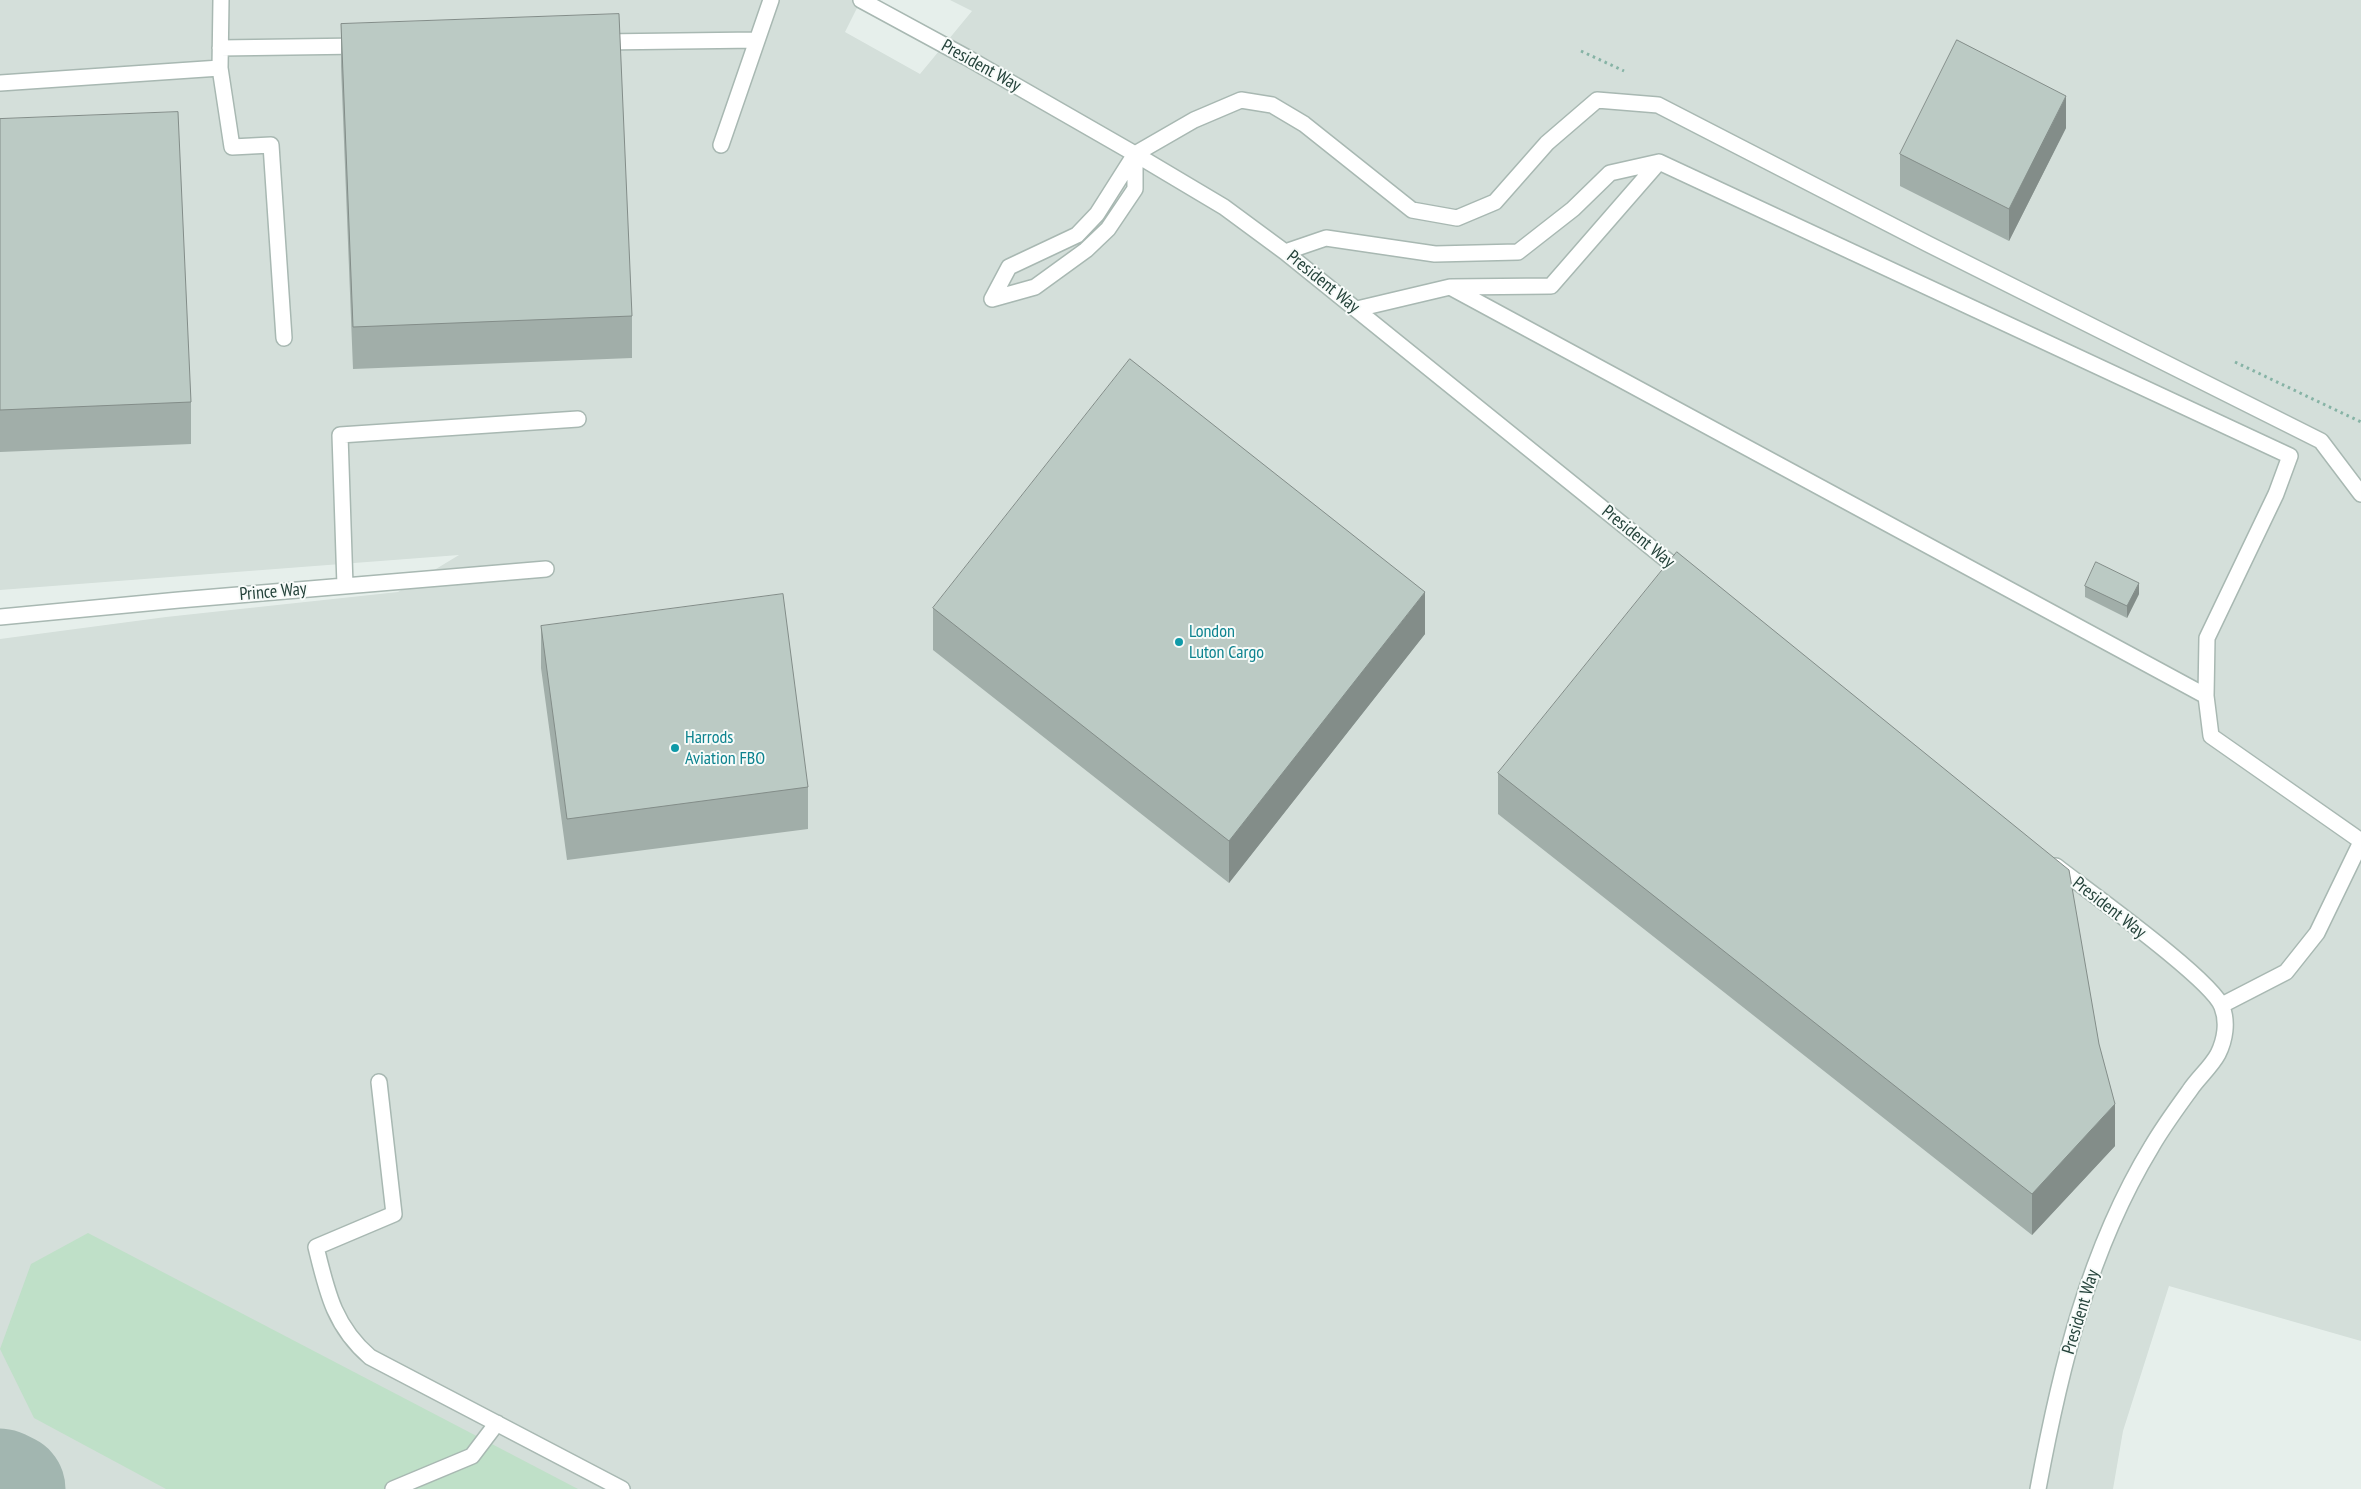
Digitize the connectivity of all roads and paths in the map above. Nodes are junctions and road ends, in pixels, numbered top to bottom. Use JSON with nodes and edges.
{"nodes":[{"id":1,"x":221,"y":0,"type":"edge"},
{"id":2,"x":771,"y":0,"type":"edge"},
{"id":3,"x":861,"y":0,"type":"edge"},
{"id":4,"x":757,"y":40,"type":"junction"},
{"id":5,"x":588,"y":43,"type":"edge"},
{"id":6,"x":379,"y":45,"type":"edge"},
{"id":7,"x":220,"y":48,"type":"junction"},
{"id":8,"x":220,"y":68,"type":"junction"},
{"id":9,"x":0,"y":84,"type":"edge"},
{"id":10,"x":721,"y":145,"type":"dead end"},
{"id":11,"x":1135,"y":154,"type":"junction"},
{"id":12,"x":1659,"y":162,"type":"junction"},
{"id":13,"x":1285,"y":252,"type":"junction"},
{"id":14,"x":1450,"y":287,"type":"junction"},
{"id":15,"x":1357,"y":310,"type":"junction"},
{"id":16,"x":284,"y":338,"type":"dead end"},
{"id":17,"x":578,"y":419,"type":"dead end"},
{"id":18,"x":2361,"y":494,"type":"edge"},
{"id":19,"x":546,"y":569,"type":"dead end"},
{"id":20,"x":1694,"y":583,"type":"edge"},
{"id":21,"x":345,"y":586,"type":"junction"},
{"id":22,"x":0,"y":617,"type":"edge"},
{"id":23,"x":2206,"y":696,"type":"junction"},
{"id":24,"x":2361,"y":841,"type":"edge"},
{"id":25,"x":2046,"y":859,"type":"edge"},
{"id":26,"x":2222,"y":1005,"type":"junction"},
{"id":27,"x":379,"y":1082,"type":"dead end"},
{"id":28,"x":497,"y":1424,"type":"junction"},
{"id":29,"x":393,"y":1489,"type":"edge"},
{"id":30,"x":622,"y":1489,"type":"edge"},
{"id":31,"x":2038,"y":1489,"type":"edge"}],
"edges":[{"from":1,"to":7,"type":"street"},
{"from":2,"to":4,"type":"street"},
{"from":3,"to":11,"type":"street","name":"President Way"},
{"from":4,"to":5,"type":"street"},
{"from":4,"to":10,"type":"street"},
{"from":6,"to":7,"type":"street"},
{"from":7,"to":8,"type":"street"},
{"from":8,"to":9,"type":"street"},
{"from":8,"to":16,"type":"street"},
{"from":11,"to":11,"type":"street"},
{"from":11,"to":13,"type":"street","name":"President Way"},
{"from":11,"to":18,"type":"street"},
{"from":12,"to":13,"type":"street"},
{"from":12,"to":14,"type":"street"},
{"from":12,"to":23,"type":"street"},
{"from":13,"to":15,"type":"street","name":"President Way"},
{"from":14,"to":15,"type":"street"},
{"from":14,"to":23,"type":"street"},
{"from":15,"to":20,"type":"street","name":"President Way"},
{"from":17,"to":21,"type":"street"},
{"from":19,"to":21,"type":"street","name":"Prince Way"},
{"from":21,"to":22,"type":"street","name":"Prince Way"},
{"from":23,"to":24,"type":"street"},
{"from":24,"to":26,"type":"street"},
{"from":25,"to":26,"type":"street","name":"President Way"},
{"from":26,"to":31,"type":"street","name":"President Way"},
{"from":27,"to":28,"type":"street"},
{"from":28,"to":29,"type":"street"},
{"from":28,"to":30,"type":"street"}]}
